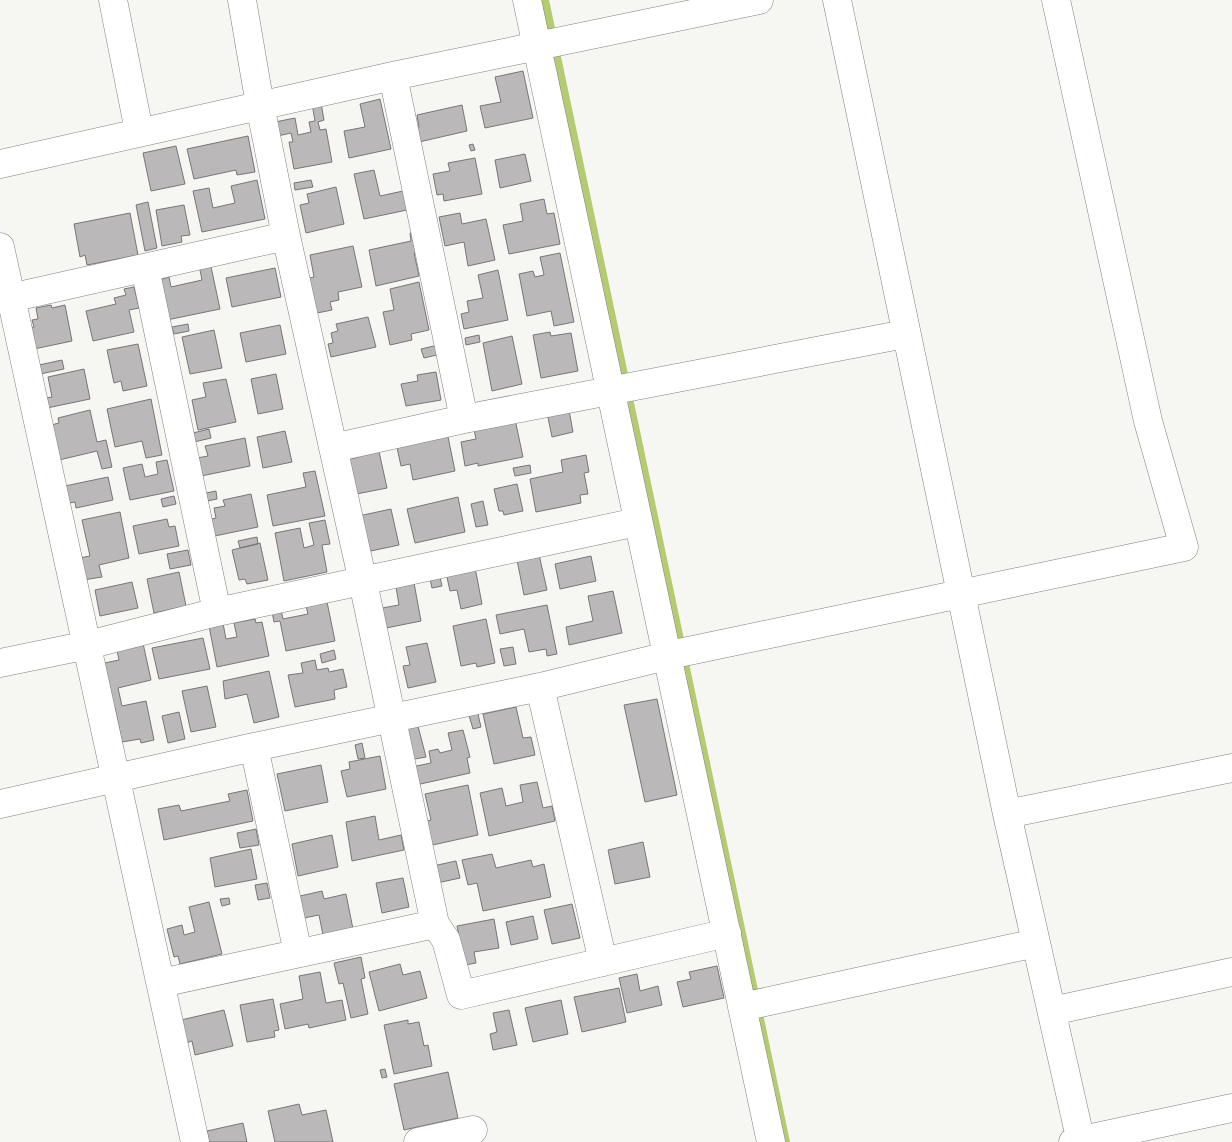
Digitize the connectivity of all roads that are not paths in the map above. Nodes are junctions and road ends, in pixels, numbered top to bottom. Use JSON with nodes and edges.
{"nodes":[{"id":1,"x":113,"y":0,"type":"edge"},
{"id":2,"x":242,"y":0,"type":"edge"},
{"id":3,"x":527,"y":0,"type":"edge"},
{"id":4,"x":759,"y":0,"type":"edge"},
{"id":5,"x":837,"y":0,"type":"edge"},
{"id":6,"x":1056,"y":0,"type":"edge"},
{"id":7,"x":548,"y":44,"type":"junction"},
{"id":8,"x":392,"y":76,"type":"junction"},
{"id":9,"x":260,"y":105,"type":"junction"},
{"id":10,"x":140,"y":131,"type":"junction"},
{"id":11,"x":0,"y":164,"type":"edge"},
{"id":12,"x":286,"y":236,"type":"junction"},
{"id":13,"x":0,"y":247,"type":"edge"},
{"id":14,"x":145,"y":268,"type":"junction"},
{"id":15,"x":10,"y":298,"type":"junction"},
{"id":16,"x":905,"y":334,"type":"junction"},
{"id":17,"x":623,"y":389,"type":"junction"},
{"id":18,"x":464,"y":419,"type":"junction"},
{"id":19,"x":333,"y":448,"type":"junction"},
{"id":20,"x":637,"y":522,"type":"junction"},
{"id":21,"x":363,"y":582,"type":"junction"},
{"id":22,"x":961,"y":595,"type":"junction"},
{"id":23,"x":216,"y":612,"type":"junction"},
{"id":24,"x":88,"y":645,"type":"junction"},
{"id":25,"x":679,"y":654,"type":"junction"},
{"id":26,"x":0,"y":663,"type":"edge"},
{"id":27,"x":540,"y":687,"type":"junction"},
{"id":28,"x":391,"y":718,"type":"junction"},
{"id":29,"x":254,"y":747,"type":"junction"},
{"id":30,"x":1232,"y":768,"type":"edge"},
{"id":31,"x":116,"y":780,"type":"junction"},
{"id":32,"x":0,"y":804,"type":"edge"},
{"id":33,"x":1007,"y":814,"type":"junction"},
{"id":34,"x":435,"y":924,"type":"junction"},
{"id":35,"x":727,"y":933,"type":"junction"},
{"id":36,"x":1036,"y":943,"type":"junction"},
{"id":37,"x":298,"y":953,"type":"junction"},
{"id":38,"x":603,"y":962,"type":"junction"},
{"id":39,"x":1232,"y":972,"type":"edge"},
{"id":40,"x":161,"y":983,"type":"junction"},
{"id":41,"x":753,"y":1005,"type":"junction"},
{"id":42,"x":1052,"y":1011,"type":"junction"},
{"id":43,"x":1232,"y":1108,"type":"edge"},
{"id":44,"x":473,"y":1130,"type":"dead end"},
{"id":45,"x":1078,"y":1141,"type":"edge"},
{"id":46,"x":195,"y":1142,"type":"edge"},
{"id":47,"x":418,"y":1142,"type":"edge"},
{"id":48,"x":771,"y":1142,"type":"edge"}],
"edges":[{"from":1,"to":10,"type":"street"},
{"from":2,"to":9,"type":"street"},
{"from":3,"to":7,"type":"street"},
{"from":4,"to":7,"type":"street"},
{"from":5,"to":16,"type":"street"},
{"from":6,"to":22,"type":"street"},
{"from":7,"to":8,"type":"street"},
{"from":7,"to":17,"type":"street"},
{"from":8,"to":9,"type":"street"},
{"from":8,"to":18,"type":"street"},
{"from":9,"to":10,"type":"street"},
{"from":9,"to":12,"type":"street"},
{"from":10,"to":11,"type":"street"},
{"from":12,"to":14,"type":"street"},
{"from":12,"to":19,"type":"street"},
{"from":13,"to":15,"type":"street"},
{"from":14,"to":15,"type":"street"},
{"from":14,"to":23,"type":"street"},
{"from":15,"to":24,"type":"street"},
{"from":16,"to":17,"type":"street"},
{"from":16,"to":22,"type":"street"},
{"from":17,"to":18,"type":"street"},
{"from":17,"to":20,"type":"street"},
{"from":18,"to":19,"type":"street"},
{"from":19,"to":21,"type":"street"},
{"from":20,"to":21,"type":"street"},
{"from":20,"to":25,"type":"street"},
{"from":21,"to":23,"type":"street"},
{"from":21,"to":28,"type":"street"},
{"from":22,"to":25,"type":"street"},
{"from":22,"to":33,"type":"street"},
{"from":23,"to":24,"type":"street"},
{"from":24,"to":26,"type":"street"},
{"from":24,"to":31,"type":"street"},
{"from":25,"to":27,"type":"street"},
{"from":25,"to":35,"type":"street"},
{"from":27,"to":28,"type":"street"},
{"from":27,"to":38,"type":"street"},
{"from":28,"to":29,"type":"street"},
{"from":28,"to":34,"type":"street"},
{"from":29,"to":31,"type":"street"},
{"from":29,"to":37,"type":"street"},
{"from":30,"to":33,"type":"street"},
{"from":31,"to":32,"type":"street"},
{"from":31,"to":40,"type":"street"},
{"from":33,"to":36,"type":"street"},
{"from":34,"to":37,"type":"street"},
{"from":34,"to":38,"type":"street"},
{"from":35,"to":38,"type":"street"},
{"from":35,"to":41,"type":"street"},
{"from":36,"to":41,"type":"street"},
{"from":36,"to":42,"type":"street"},
{"from":37,"to":40,"type":"street"},
{"from":39,"to":42,"type":"street"},
{"from":40,"to":46,"type":"street"},
{"from":41,"to":48,"type":"street"},
{"from":42,"to":45,"type":"street"},
{"from":43,"to":45,"type":"street"},
{"from":44,"to":47,"type":"street"}]}
